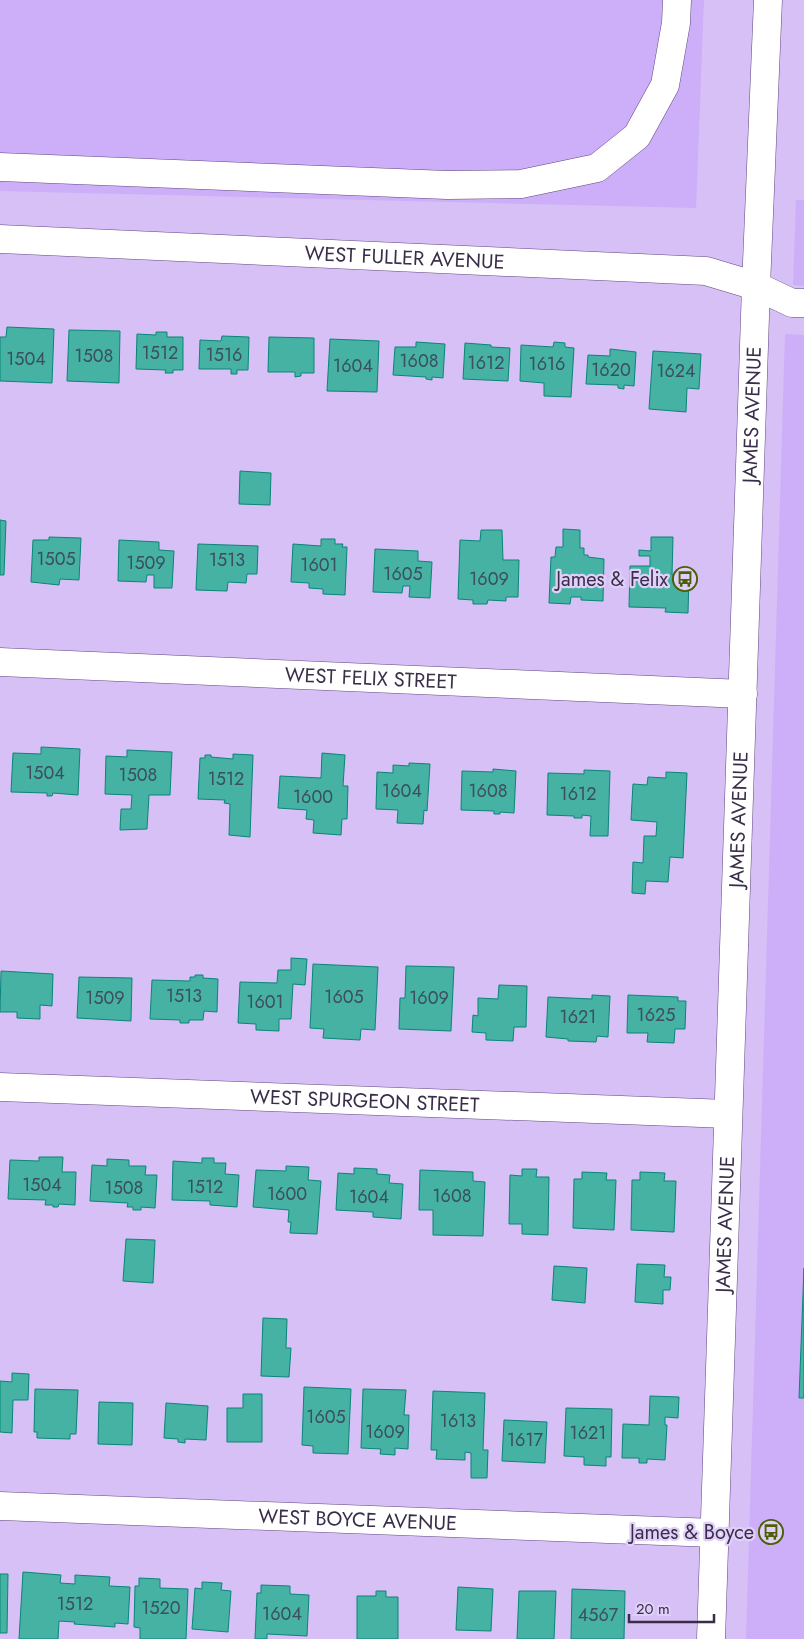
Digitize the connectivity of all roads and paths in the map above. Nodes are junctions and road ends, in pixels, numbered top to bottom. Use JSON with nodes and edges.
{"nodes":[{"id":1,"x":677,"y":0,"type":"edge"},
{"id":2,"x":768,"y":0,"type":"edge"},
{"id":3,"x":0,"y":167,"type":"edge"},
{"id":4,"x":0,"y":239,"type":"edge"},
{"id":5,"x":756,"y":286,"type":"junction"},
{"id":6,"x":804,"y":303,"type":"edge"},
{"id":7,"x":0,"y":662,"type":"edge"},
{"id":8,"x":743,"y":694,"type":"junction"},
{"id":9,"x":0,"y":1087,"type":"edge"},
{"id":10,"x":728,"y":1114,"type":"junction"},
{"id":11,"x":0,"y":1506,"type":"edge"},
{"id":12,"x":715,"y":1532,"type":"junction"},
{"id":13,"x":711,"y":1639,"type":"edge"}],
"edges":[{"from":1,"to":3,"type":"street"},
{"from":2,"to":5,"type":"street","name":"JAMES AVENUE"},
{"from":4,"to":5,"type":"street","name":"WEST FULLER AVENUE"},
{"from":5,"to":6,"type":"street","name":"WEST FULLER AVENUE"},
{"from":5,"to":8,"type":"street","name":"JAMES AVENUE"},
{"from":7,"to":8,"type":"street","name":"WEST FELIX STREET"},
{"from":8,"to":10,"type":"street","name":"JAMES AVENUE"},
{"from":9,"to":10,"type":"street","name":"WEST SPURGEON STREET"},
{"from":10,"to":12,"type":"street","name":"JAMES AVENUE"},
{"from":11,"to":12,"type":"street","name":"WEST BOYCE AVENUE"},
{"from":12,"to":13,"type":"street","name":"JAMES AVENUE"}]}
